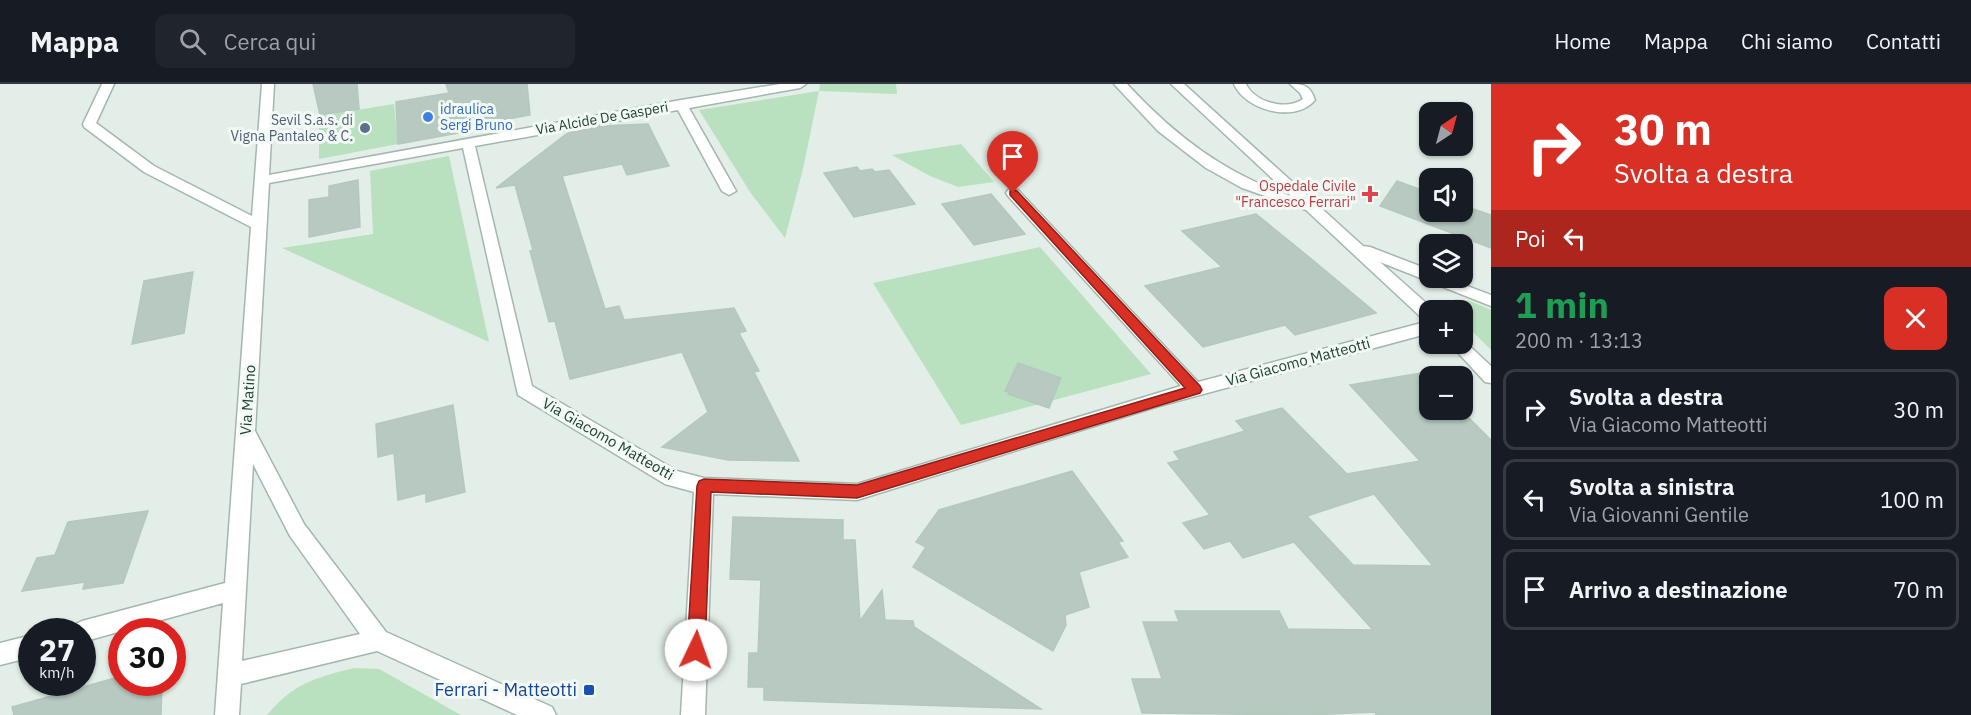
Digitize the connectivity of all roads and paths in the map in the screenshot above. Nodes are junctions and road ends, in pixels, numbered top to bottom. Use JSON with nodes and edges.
{"nodes":[{"id":1,"x":108,"y":84,"type":"edge"},
{"id":2,"x":268,"y":84,"type":"edge"},
{"id":3,"x":800,"y":84,"type":"edge"},
{"id":4,"x":1120,"y":84,"type":"edge"},
{"id":5,"x":1177,"y":84,"type":"edge"},
{"id":6,"x":1240,"y":84,"type":"edge"},
{"id":7,"x":1296,"y":84,"type":"edge"},
{"id":8,"x":681,"y":104,"type":"junction"},
{"id":9,"x":468,"y":142,"type":"junction"},
{"id":10,"x":262,"y":180,"type":"junction"},
{"id":11,"x":729,"y":190,"type":"dead end"},
{"id":12,"x":1013,"y":193,"type":"dead end"},
{"id":13,"x":1312,"y":208,"type":"junction"},
{"id":14,"x":260,"y":225,"type":"junction"},
{"id":15,"x":1353,"y":245,"type":"junction"},
{"id":16,"x":1419,"y":272,"type":"edge"},
{"id":17,"x":1458,"y":288,"type":"edge"},
{"id":18,"x":1491,"y":301,"type":"edge"},
{"id":19,"x":1419,"y":306,"type":"edge"},
{"id":20,"x":1419,"y":330,"type":"edge"},
{"id":21,"x":1468,"y":354,"type":"edge"},
{"id":22,"x":1491,"y":377,"type":"edge"},
{"id":23,"x":1195,"y":390,"type":"junction"},
{"id":24,"x":246,"y":432,"type":"junction"},
{"id":25,"x":704,"y":486,"type":"junction"},
{"id":26,"x":236,"y":590,"type":"junction"},
{"id":27,"x":96,"y":628,"type":"edge"},
{"id":28,"x":378,"y":640,"type":"junction"},
{"id":29,"x":18,"y":650,"type":"edge"},
{"id":30,"x":0,"y":654,"type":"edge"},
{"id":31,"x":231,"y":675,"type":"junction"},
{"id":32,"x":227,"y":715,"type":"edge"},
{"id":33,"x":544,"y":715,"type":"edge"},
{"id":34,"x":693,"y":715,"type":"edge"}],
"edges":[{"from":1,"to":14,"type":"street"},
{"from":2,"to":10,"type":"street","name":"Via Matino"},
{"from":3,"to":8,"type":"street","name":"Via Alcide De Gasperi"},
{"from":4,"to":13,"type":"street"},
{"from":5,"to":13,"type":"street"},
{"from":6,"to":7,"type":"street"},
{"from":8,"to":9,"type":"street","name":"Via Alcide De Gasperi"},
{"from":8,"to":11,"type":"street"},
{"from":9,"to":10,"type":"street","name":"Via Alcide De Gasperi"},
{"from":9,"to":25,"type":"street","name":"Via Giacomo Matteotti"},
{"from":10,"to":14,"type":"street","name":"Via Matino"},
{"from":12,"to":23,"type":"street"},
{"from":13,"to":15,"type":"street"},
{"from":14,"to":24,"type":"street","name":"Via Matino"},
{"from":15,"to":16,"type":"street"},
{"from":15,"to":19,"type":"street"},
{"from":17,"to":18,"type":"street"},
{"from":20,"to":23,"type":"street","name":"Via Giacomo Matteotti"},
{"from":21,"to":22,"type":"street"},
{"from":23,"to":25,"type":"street","name":"Via Giacomo Matteotti"},
{"from":24,"to":26,"type":"street","name":"Via Matino"},
{"from":24,"to":28,"type":"street"},
{"from":25,"to":34,"type":"street"},
{"from":26,"to":27,"type":"street"},
{"from":26,"to":31,"type":"street","name":"Via Matino"},
{"from":28,"to":31,"type":"street"},
{"from":28,"to":33,"type":"street"},
{"from":29,"to":30,"type":"street"},
{"from":31,"to":32,"type":"street","name":"Via Matino"}]}
